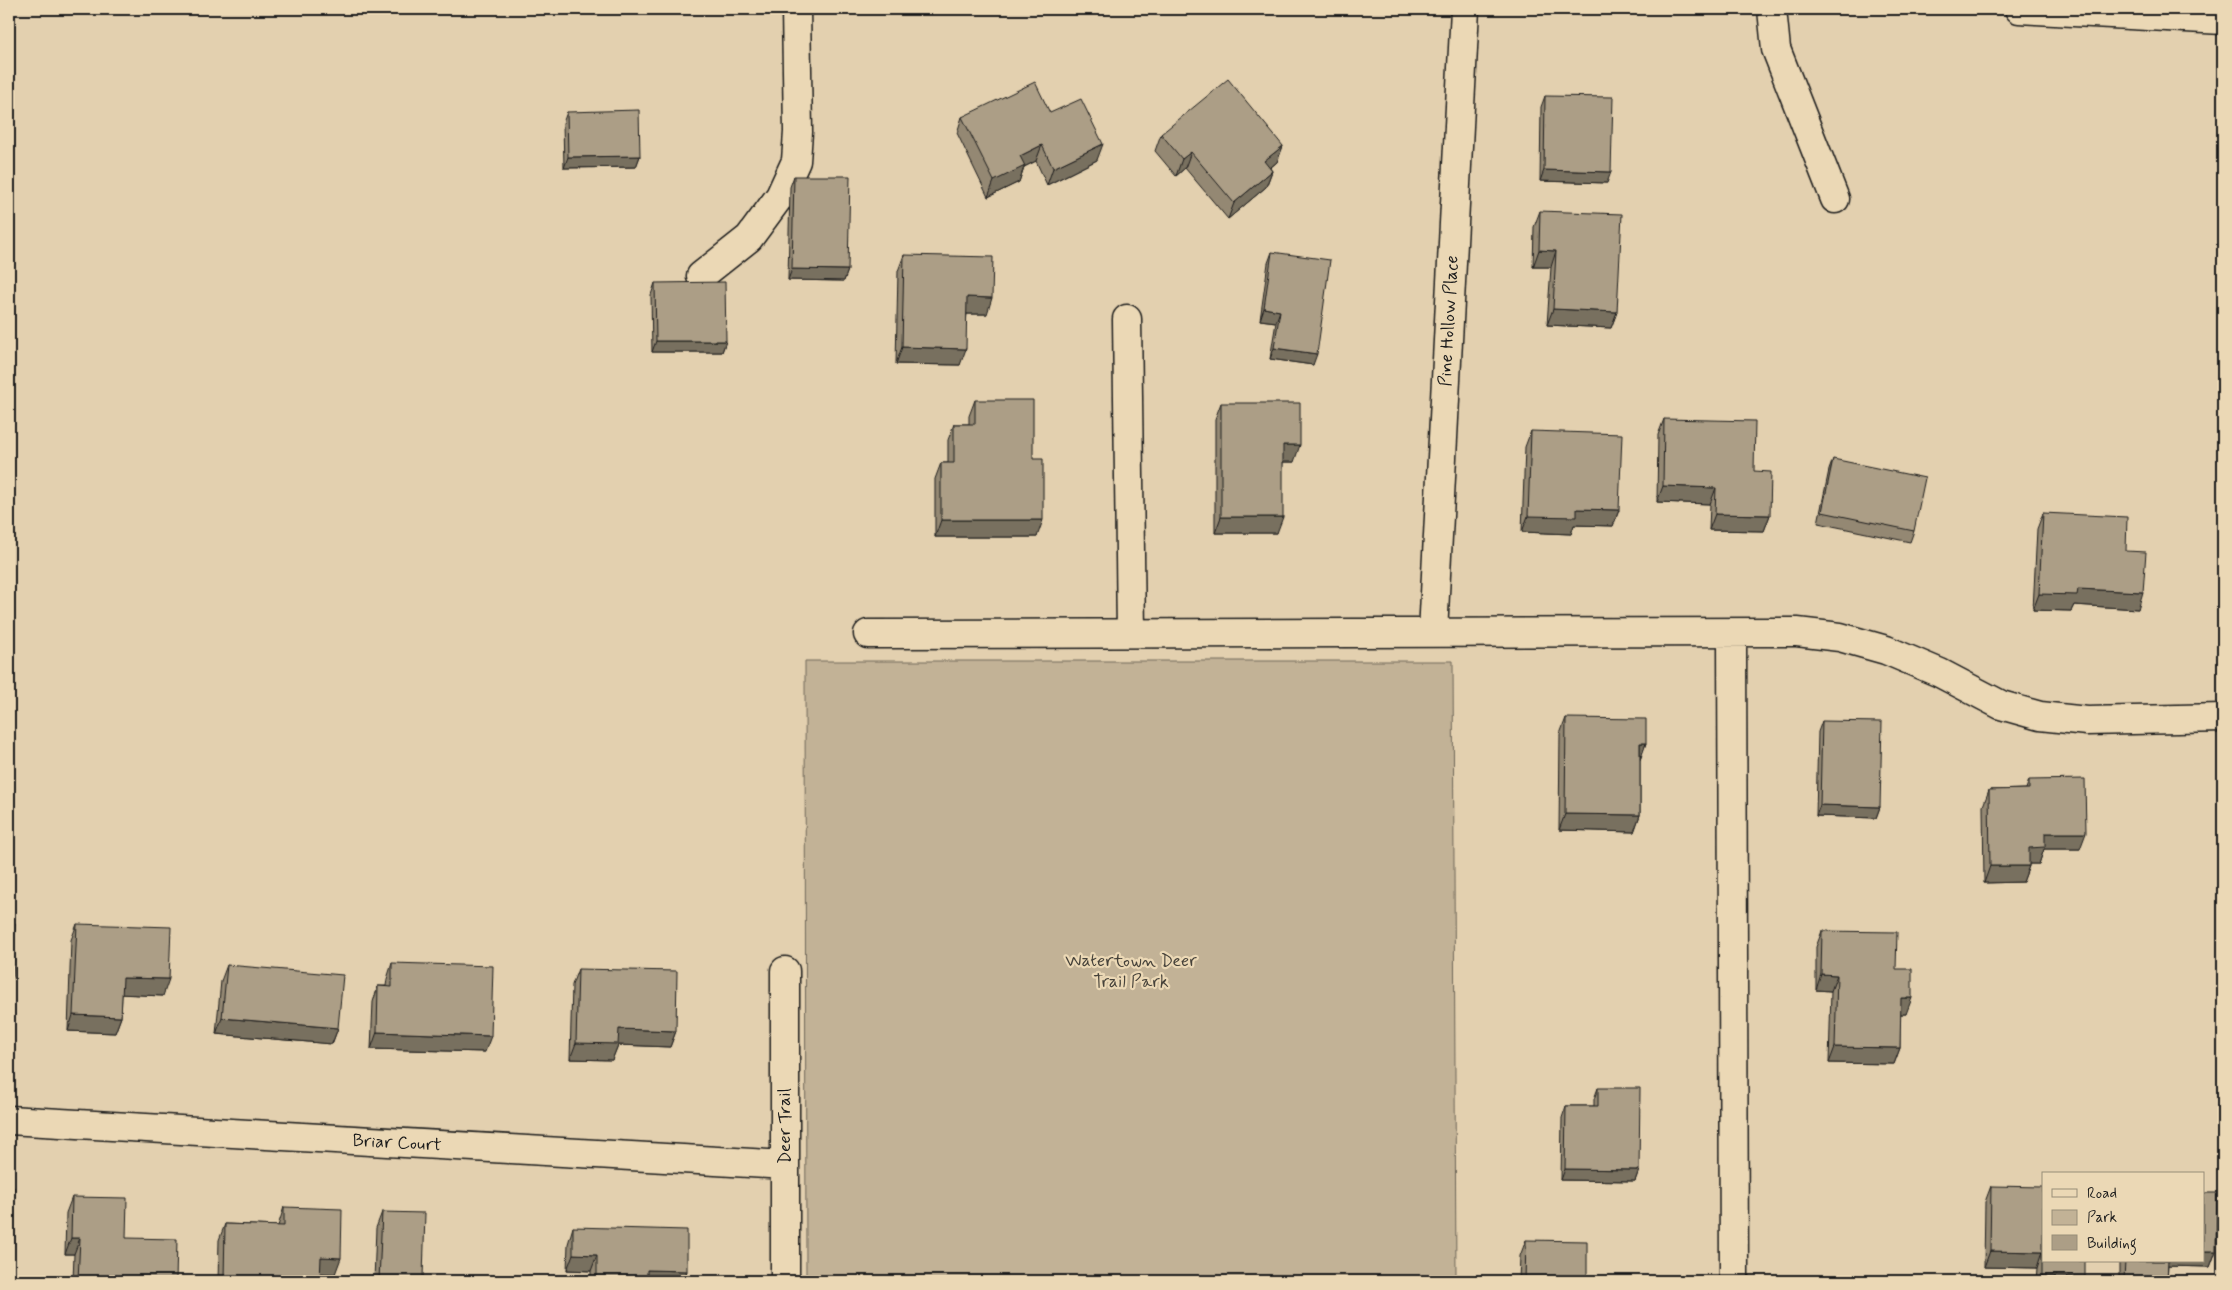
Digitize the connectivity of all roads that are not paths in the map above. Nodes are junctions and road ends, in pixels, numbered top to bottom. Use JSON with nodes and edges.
{"nodes":[{"id":1,"x":796,"y":9,"type":"edge"},
{"id":2,"x":1465,"y":9,"type":"edge"},
{"id":3,"x":1772,"y":9,"type":"edge"},
{"id":4,"x":2031,"y":9,"type":"edge"},
{"id":5,"x":2223,"y":20,"type":"edge"},
{"id":6,"x":1835,"y":199,"type":"dead end"},
{"id":7,"x":701,"y":276,"type":"dead end"},
{"id":8,"x":1127,"y":320,"type":"dead end"},
{"id":9,"x":1132,"y":633,"type":"junction"},
{"id":10,"x":1433,"y":633,"type":"junction"},
{"id":11,"x":1732,"y":633,"type":"junction"},
{"id":12,"x":868,"y":634,"type":"dead end"},
{"id":13,"x":2223,"y":718,"type":"edge"},
{"id":14,"x":785,"y":971,"type":"dead end"},
{"id":15,"x":9,"y":1120,"type":"edge"},
{"id":16,"x":785,"y":1165,"type":"junction"},
{"id":17,"x":785,"y":1281,"type":"edge"},
{"id":18,"x":1734,"y":1281,"type":"edge"}],
"edges":[{"from":1,"to":7,"type":"street"},
{"from":2,"to":10,"type":"street","name":"Pine Hollow Place"},
{"from":3,"to":6,"type":"street"},
{"from":4,"to":5,"type":"street"},
{"from":8,"to":9,"type":"street"},
{"from":9,"to":10,"type":"street"},
{"from":9,"to":12,"type":"street"},
{"from":10,"to":11,"type":"street"},
{"from":11,"to":13,"type":"street"},
{"from":11,"to":18,"type":"street"},
{"from":14,"to":16,"type":"street","name":"Deer Trail"},
{"from":15,"to":16,"type":"street","name":"Briar Court"},
{"from":16,"to":17,"type":"street","name":"Deer Trail"}]}
